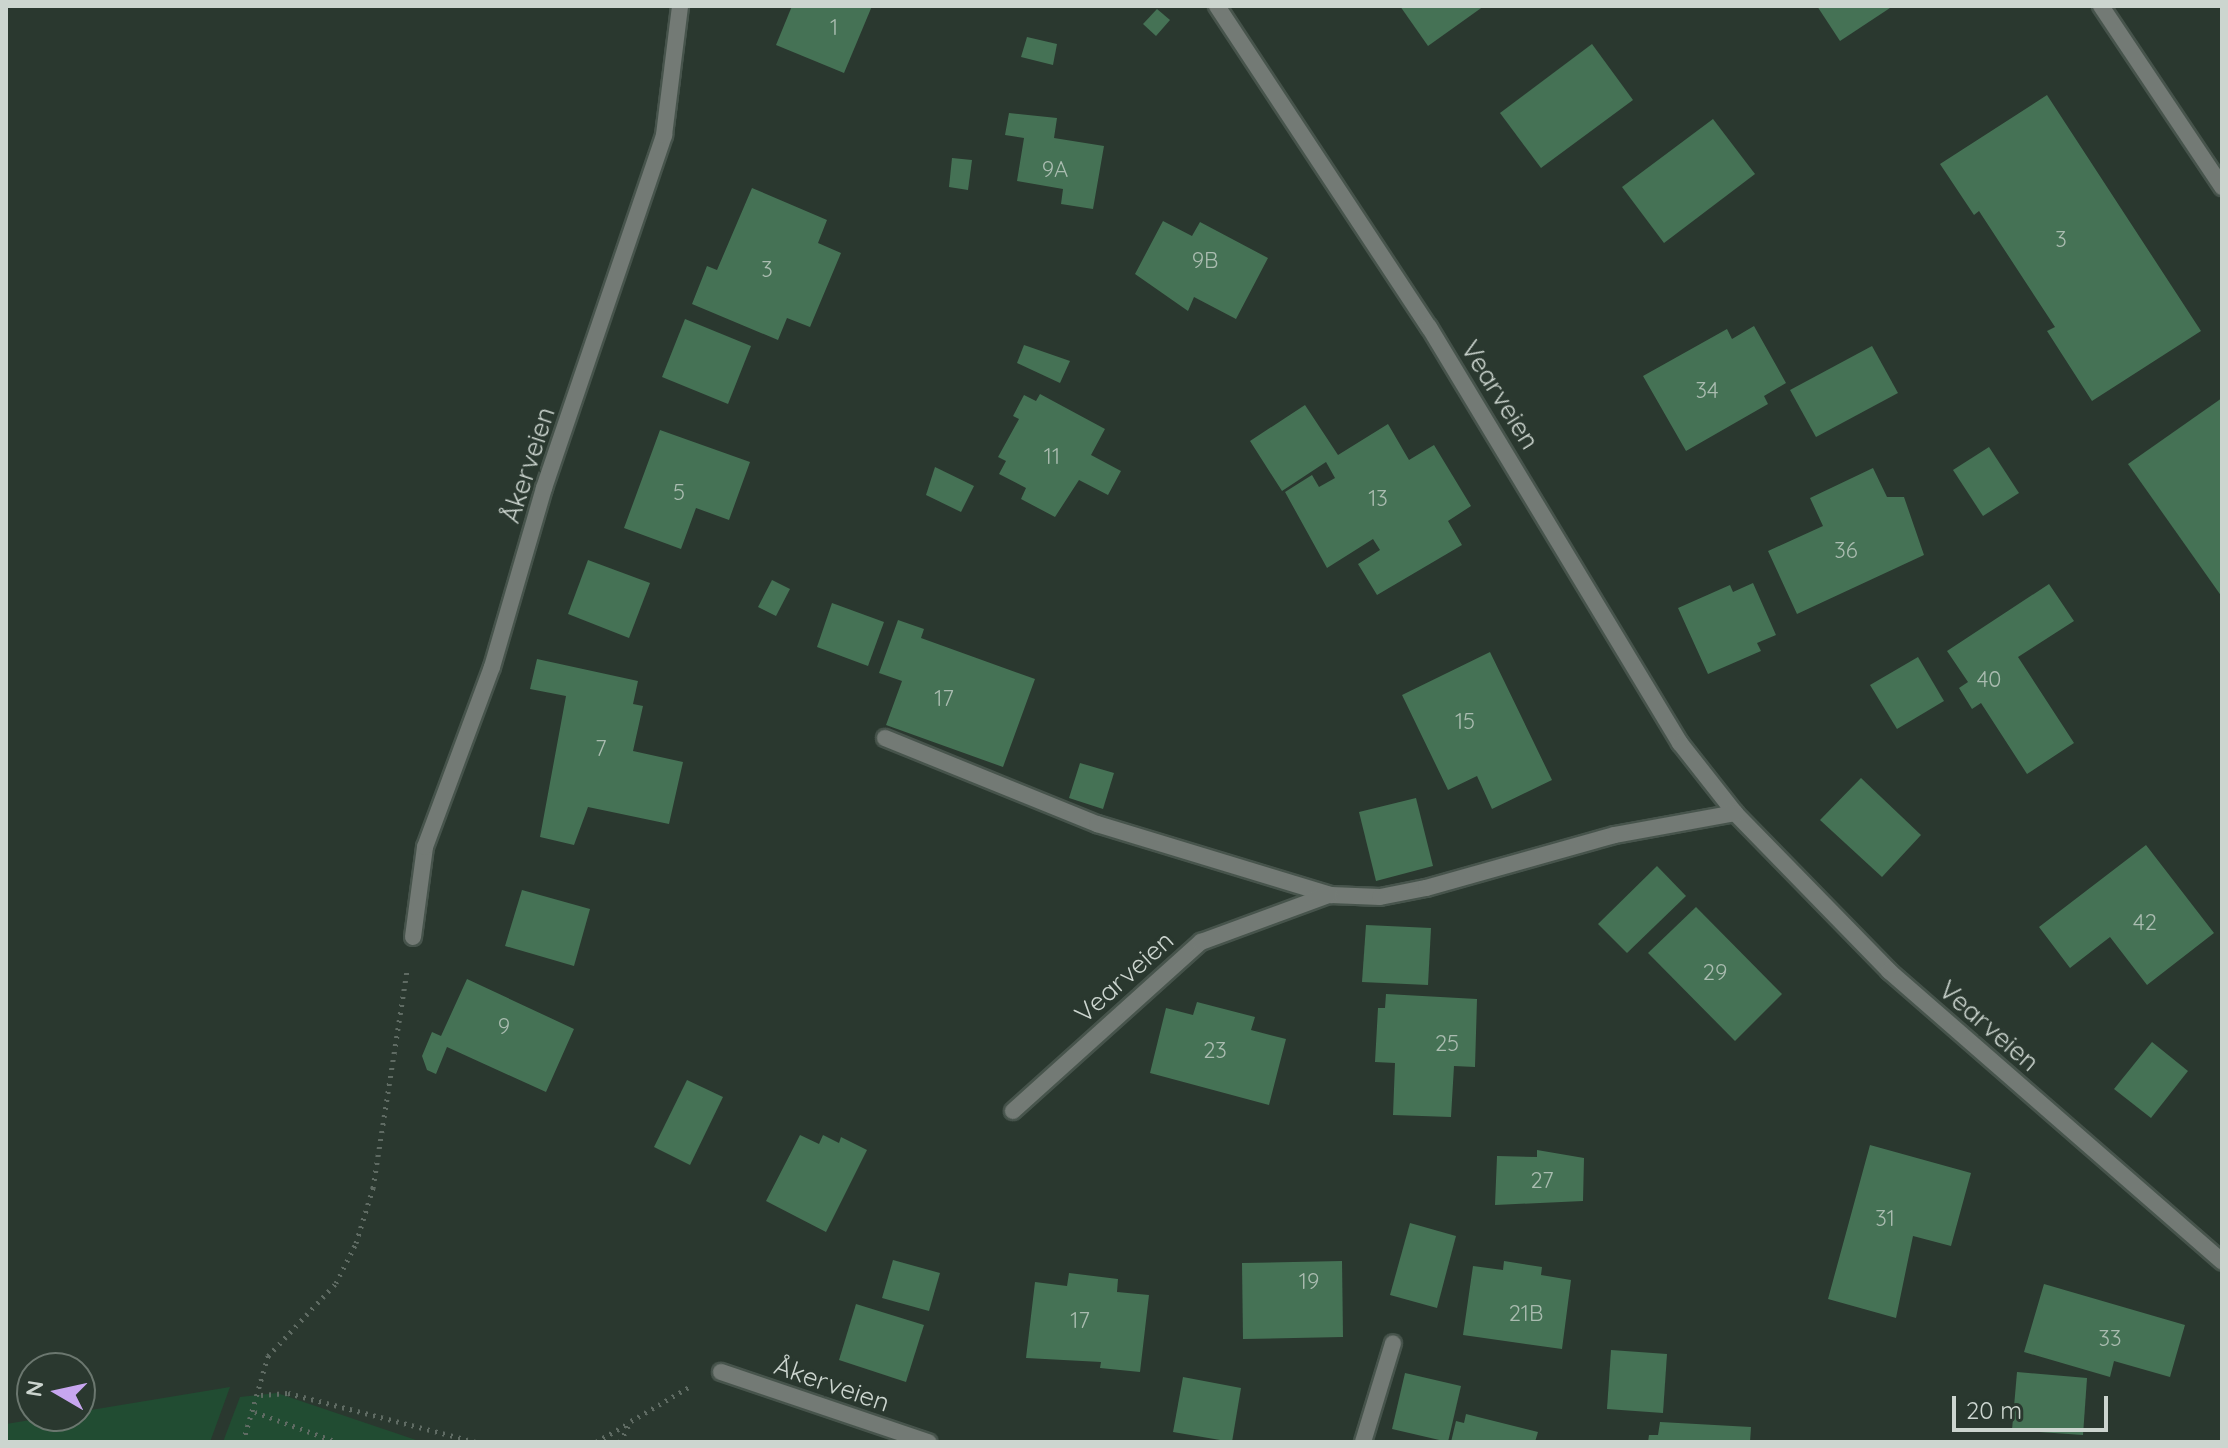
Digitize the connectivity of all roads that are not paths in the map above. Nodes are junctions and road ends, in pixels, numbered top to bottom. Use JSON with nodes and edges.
{"nodes":[{"id":1,"x":680,"y":6,"type":"edge"},
{"id":2,"x":1217,"y":6,"type":"edge"},
{"id":3,"x":2101,"y":6,"type":"edge"},
{"id":4,"x":2222,"y":187,"type":"edge"},
{"id":5,"x":885,"y":738,"type":"dead end"},
{"id":6,"x":1735,"y":813,"type":"junction"},
{"id":7,"x":1331,"y":895,"type":"junction"},
{"id":8,"x":413,"y":937,"type":"road end"},
{"id":9,"x":1013,"y":1111,"type":"dead end"},
{"id":10,"x":2222,"y":1262,"type":"edge"},
{"id":11,"x":1393,"y":1343,"type":"dead end"},
{"id":12,"x":721,"y":1372,"type":"road end"},
{"id":13,"x":928,"y":1442,"type":"edge"},
{"id":14,"x":1363,"y":1442,"type":"edge"}],
"edges":[{"from":1,"to":8,"type":"street","name":"Åkerveien"},
{"from":2,"to":6,"type":"street","name":"Vearveien"},
{"from":3,"to":4,"type":"street"},
{"from":5,"to":7,"type":"street","name":"Vearveien"},
{"from":6,"to":7,"type":"street","name":"Vearveien"},
{"from":6,"to":10,"type":"street","name":"Vearveien"},
{"from":7,"to":9,"type":"street","name":"Vearveien"},
{"from":11,"to":14,"type":"street"},
{"from":12,"to":13,"type":"street","name":"Åkerveien"}]}
